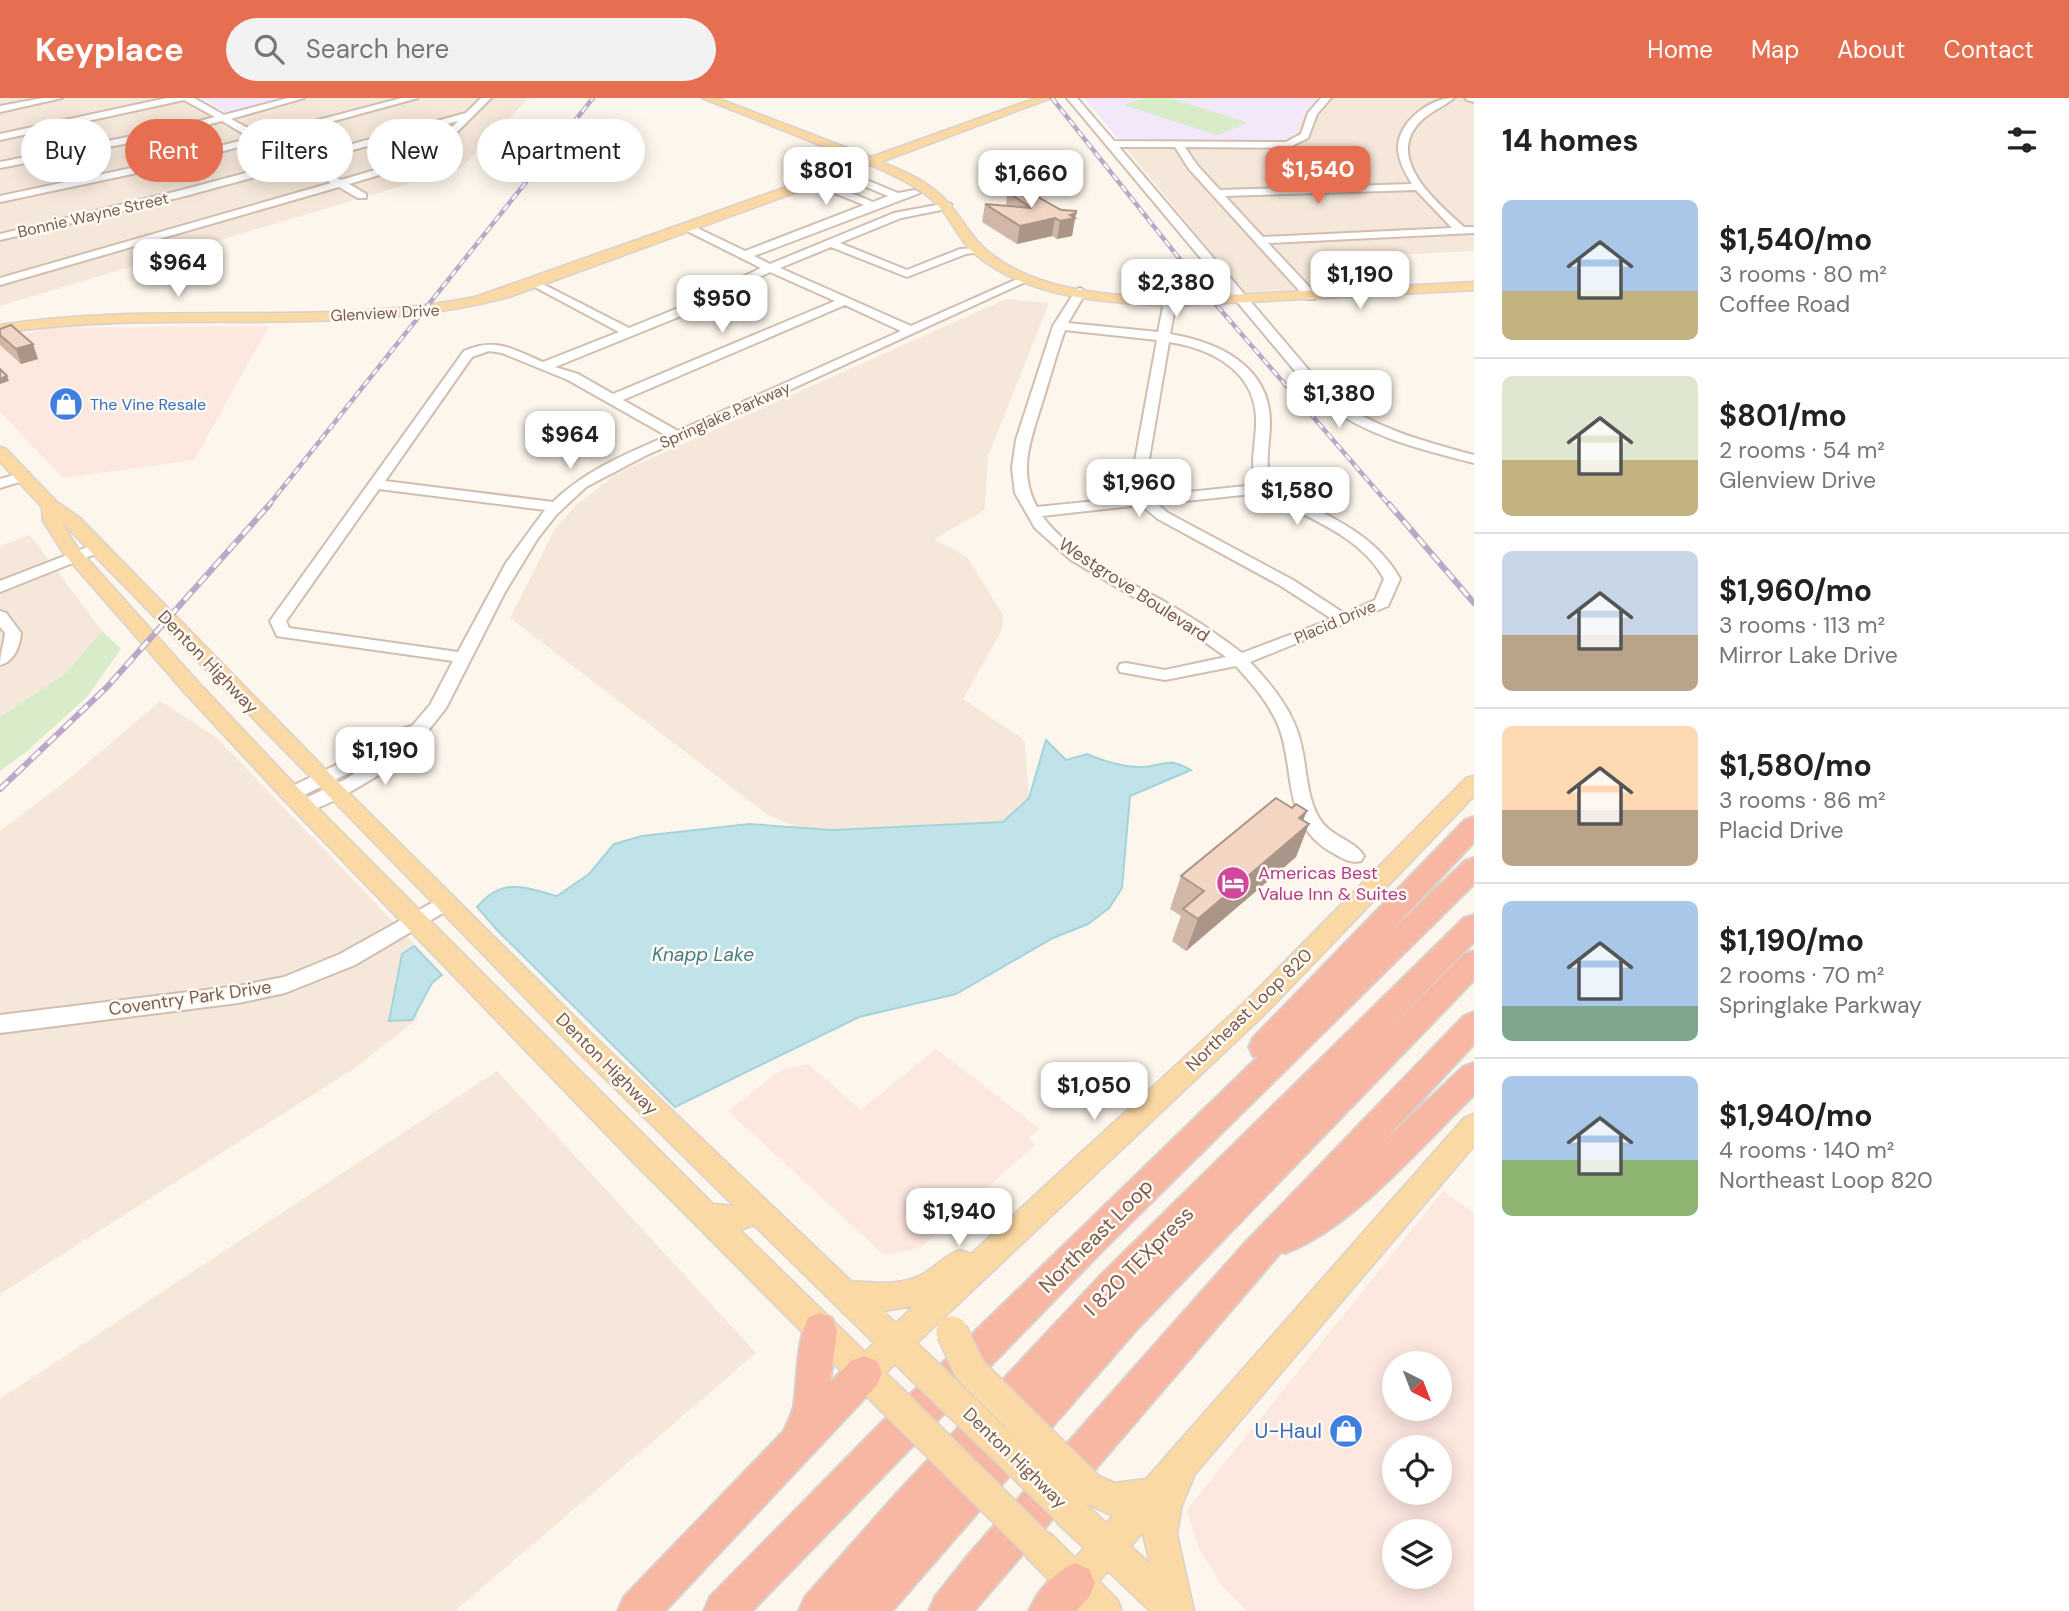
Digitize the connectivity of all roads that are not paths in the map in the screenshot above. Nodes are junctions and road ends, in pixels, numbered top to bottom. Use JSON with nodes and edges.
{"nodes":[{"id":1,"x":57,"y":98,"type":"edge"},
{"id":2,"x":180,"y":98,"type":"edge"},
{"id":3,"x":187,"y":98,"type":"edge"},
{"id":4,"x":299,"y":98,"type":"edge"},
{"id":5,"x":413,"y":98,"type":"edge"},
{"id":6,"x":486,"y":98,"type":"edge"},
{"id":7,"x":707,"y":98,"type":"edge"},
{"id":8,"x":1072,"y":98,"type":"edge"},
{"id":9,"x":1325,"y":98,"type":"edge"},
{"id":10,"x":1449,"y":98,"type":"edge"},
{"id":11,"x":1042,"y":99,"type":"edge"},
{"id":12,"x":0,"y":109,"type":"edge"},
{"id":13,"x":469,"y":115,"type":"junction"},
{"id":14,"x":222,"y":118,"type":"junction"},
{"id":15,"x":334,"y":119,"type":"edge"},
{"id":16,"x":237,"y":127,"type":"edge"},
{"id":17,"x":0,"y":137,"type":"edge"},
{"id":18,"x":1113,"y":144,"type":"junction"},
{"id":19,"x":1178,"y":144,"type":"junction"},
{"id":20,"x":237,"y":145,"type":"edge"},
{"id":21,"x":353,"y":146,"type":"edge"},
{"id":22,"x":872,"y":162,"type":"junction"},
{"id":23,"x":0,"y":165,"type":"edge"},
{"id":24,"x":237,"y":178,"type":"edge"},
{"id":25,"x":853,"y":178,"type":"dead end"},
{"id":26,"x":336,"y":182,"type":"edge"},
{"id":27,"x":816,"y":182,"type":"junction"},
{"id":28,"x":341,"y":185,"type":"junction"},
{"id":29,"x":1417,"y":187,"type":"junction"},
{"id":30,"x":915,"y":193,"type":"dead end"},
{"id":31,"x":1218,"y":194,"type":"junction"},
{"id":32,"x":362,"y":196,"type":"dead end"},
{"id":33,"x":897,"y":196,"type":"junction"},
{"id":34,"x":0,"y":199,"type":"edge"},
{"id":35,"x":873,"y":205,"type":"junction"},
{"id":36,"x":947,"y":206,"type":"junction"},
{"id":37,"x":898,"y":215,"type":"junction"},
{"id":38,"x":689,"y":228,"type":"junction"},
{"id":39,"x":1461,"y":230,"type":"junction"},
{"id":40,"x":1474,"y":230,"type":"edge"},
{"id":41,"x":0,"y":237,"type":"edge"},
{"id":42,"x":1259,"y":240,"type":"junction"},
{"id":43,"x":831,"y":243,"type":"junction"},
{"id":44,"x":978,"y":250,"type":"junction"},
{"id":45,"x":745,"y":255,"type":"junction"},
{"id":46,"x":770,"y":268,"type":"junction"},
{"id":47,"x":1005,"y":268,"type":"junction"},
{"id":48,"x":1028,"y":278,"type":"junction"},
{"id":49,"x":0,"y":282,"type":"edge"},
{"id":50,"x":535,"y":283,"type":"junction"},
{"id":51,"x":1053,"y":286,"type":"junction"},
{"id":52,"x":1474,"y":286,"type":"edge"},
{"id":53,"x":1005,"y":288,"type":"junction"},
{"id":54,"x":1080,"y":292,"type":"junction"},
{"id":55,"x":1311,"y":296,"type":"junction"},
{"id":56,"x":1241,"y":300,"type":"junction"},
{"id":57,"x":845,"y":301,"type":"junction"},
{"id":58,"x":1170,"y":302,"type":"junction"},
{"id":59,"x":1059,"y":326,"type":"junction"},
{"id":60,"x":0,"y":329,"type":"edge"},
{"id":61,"x":912,"y":331,"type":"junction"},
{"id":62,"x":628,"y":332,"type":"junction"},
{"id":63,"x":1164,"y":338,"type":"junction"},
{"id":64,"x":543,"y":367,"type":"junction"},
{"id":65,"x":613,"y":399,"type":"junction"},
{"id":66,"x":678,"y":436,"type":"junction"},
{"id":67,"x":0,"y":452,"type":"edge"},
{"id":68,"x":1474,"y":459,"type":"edge"},
{"id":69,"x":24,"y":476,"type":"junction"},
{"id":70,"x":0,"y":484,"type":"edge"},
{"id":71,"x":377,"y":484,"type":"junction"},
{"id":72,"x":1264,"y":488,"type":"junction"},
{"id":73,"x":1143,"y":500,"type":"junction"},
{"id":74,"x":51,"y":506,"type":"junction"},
{"id":75,"x":556,"y":507,"type":"junction"},
{"id":76,"x":1034,"y":512,"type":"junction"},
{"id":77,"x":98,"y":548,"type":"junction"},
{"id":78,"x":76,"y":556,"type":"junction"},
{"id":79,"x":0,"y":587,"type":"edge"},
{"id":80,"x":0,"y":616,"type":"edge"},
{"id":81,"x":1345,"y":620,"type":"junction"},
{"id":82,"x":466,"y":658,"type":"junction"},
{"id":83,"x":0,"y":660,"type":"edge"},
{"id":84,"x":1239,"y":660,"type":"junction"},
{"id":85,"x":1126,"y":668,"type":"dead end"},
{"id":86,"x":1474,"y":783,"type":"edge"},
{"id":87,"x":328,"y":786,"type":"junction"},
{"id":88,"x":298,"y":801,"type":"junction"},
{"id":89,"x":1474,"y":826,"type":"edge"},
{"id":90,"x":1354,"y":856,"type":"dead end"},
{"id":91,"x":1474,"y":868,"type":"edge"},
{"id":92,"x":446,"y":902,"type":"junction"},
{"id":93,"x":416,"y":921,"type":"junction"},
{"id":94,"x":1474,"y":925,"type":"edge"},
{"id":95,"x":1474,"y":962,"type":"edge"},
{"id":96,"x":0,"y":1024,"type":"edge"},
{"id":97,"x":1474,"y":1024,"type":"edge"},
{"id":98,"x":1474,"y":1076,"type":"edge"},
{"id":99,"x":1474,"y":1126,"type":"edge"},
{"id":100,"x":1202,"y":1130,"type":"junction"},
{"id":101,"x":759,"y":1211,"type":"junction"},
{"id":102,"x":706,"y":1216,"type":"junction"},
{"id":103,"x":997,"y":1247,"type":"junction"},
{"id":104,"x":1256,"y":1255,"type":"junction"},
{"id":105,"x":956,"y":1286,"type":"junction"},
{"id":106,"x":847,"y":1294,"type":"junction"},
{"id":107,"x":820,"y":1330,"type":"junction"},
{"id":108,"x":895,"y":1343,"type":"junction"},
{"id":109,"x":864,"y":1373,"type":"junction"},
{"id":110,"x":799,"y":1438,"type":"junction"},
{"id":111,"x":1186,"y":1460,"type":"junction"},
{"id":112,"x":1152,"y":1495,"type":"junction"},
{"id":113,"x":1079,"y":1499,"type":"junction"},
{"id":114,"x":1105,"y":1546,"type":"junction"},
{"id":115,"x":1062,"y":1597,"type":"edge"},
{"id":116,"x":638,"y":1611,"type":"edge"},
{"id":117,"x":724,"y":1611,"type":"edge"},
{"id":118,"x":820,"y":1611,"type":"edge"},
{"id":119,"x":866,"y":1611,"type":"edge"},
{"id":120,"x":949,"y":1611,"type":"edge"},
{"id":121,"x":1105,"y":1611,"type":"edge"},
{"id":122,"x":1176,"y":1611,"type":"edge"}],
"edges":[{"from":1,"to":12,"type":"street"},
{"from":2,"to":17,"type":"street"},
{"from":3,"to":14,"type":"street"},
{"from":4,"to":14,"type":"street"},
{"from":5,"to":15,"type":"street"},
{"from":6,"to":13,"type":"street"},
{"from":7,"to":22,"type":"main road"},
{"from":8,"to":18,"type":"street"},
{"from":9,"to":19,"type":"street"},
{"from":10,"to":29,"type":"street"},
{"from":11,"to":22,"type":"main road","name":"Glenview Drive"},
{"from":13,"to":21,"type":"street","name":"Bonnie Wayne Street"},
{"from":13,"to":28,"type":"street"},
{"from":14,"to":16,"type":"street"},
{"from":14,"to":23,"type":"street"},
{"from":18,"to":19,"type":"street"},
{"from":18,"to":56,"type":"street"},
{"from":19,"to":31,"type":"street"},
{"from":20,"to":34,"type":"street"},
{"from":22,"to":27,"type":"main road","name":"Glenview Drive"},
{"from":22,"to":36,"type":"main road"},
{"from":24,"to":41,"type":"street","name":"Bonnie Wayne Street"},
{"from":25,"to":33,"type":"street"},
{"from":26,"to":28,"type":"street"},
{"from":27,"to":35,"type":"street"},
{"from":27,"to":38,"type":"main road","name":"Glenview Drive"},
{"from":28,"to":32,"type":"street"},
{"from":28,"to":49,"type":"street"},
{"from":29,"to":31,"type":"street"},
{"from":29,"to":39,"type":"street"},
{"from":30,"to":33,"type":"street"},
{"from":31,"to":42,"type":"street"},
{"from":33,"to":35,"type":"street"},
{"from":35,"to":37,"type":"street"},
{"from":35,"to":45,"type":"street"},
{"from":36,"to":37,"type":"street"},
{"from":36,"to":44,"type":"main road"},
{"from":37,"to":43,"type":"street"},
{"from":38,"to":45,"type":"street"},
{"from":38,"to":50,"type":"main road","name":"Glenview Drive"},
{"from":39,"to":40,"type":"street"},
{"from":39,"to":42,"type":"street"},
{"from":42,"to":55,"type":"street"},
{"from":43,"to":44,"type":"street"},
{"from":43,"to":46,"type":"street"},
{"from":44,"to":47,"type":"main road"},
{"from":45,"to":46,"type":"street"},
{"from":46,"to":57,"type":"street"},
{"from":46,"to":62,"type":"street"},
{"from":47,"to":48,"type":"main road"},
{"from":47,"to":53,"type":"main road"},
{"from":48,"to":51,"type":"main road"},
{"from":48,"to":53,"type":"street","name":"Springlake Parkway"},
{"from":50,"to":60,"type":"main road","name":"Glenview Drive"},
{"from":50,"to":62,"type":"street"},
{"from":51,"to":53,"type":"main road"},
{"from":51,"to":54,"type":"main road"},
{"from":52,"to":55,"type":"main road"},
{"from":53,"to":61,"type":"street","name":"Springlake Parkway"},
{"from":54,"to":58,"type":"main road"},
{"from":54,"to":59,"type":"street","name":"Westgrove Boulevard"},
{"from":55,"to":56,"type":"main road"},
{"from":56,"to":58,"type":"main road"},
{"from":56,"to":68,"type":"street"},
{"from":57,"to":61,"type":"street"},
{"from":57,"to":65,"type":"street"},
{"from":58,"to":63,"type":"street"},
{"from":59,"to":63,"type":"street"},
{"from":59,"to":76,"type":"street","name":"Westgrove Boulevard"},
{"from":61,"to":66,"type":"street","name":"Springlake Parkway"},
{"from":62,"to":64,"type":"street"},
{"from":63,"to":72,"type":"street"},
{"from":63,"to":73,"type":"street"},
{"from":64,"to":65,"type":"street"},
{"from":64,"to":71,"type":"street"},
{"from":65,"to":66,"type":"street"},
{"from":66,"to":75,"type":"street","name":"Springlake Parkway"},
{"from":67,"to":69,"type":"main road","name":"Denton Highway"},
{"from":69,"to":70,"type":"street"},
{"from":69,"to":74,"type":"main road","name":"Denton Highway"},
{"from":71,"to":75,"type":"street"},
{"from":71,"to":82,"type":"street"},
{"from":72,"to":73,"type":"street"},
{"from":72,"to":81,"type":"street","name":"Placid Drive"},
{"from":73,"to":76,"type":"street"},
{"from":73,"to":81,"type":"street"},
{"from":74,"to":77,"type":"main road","name":"Denton Highway"},
{"from":74,"to":78,"type":"main road","name":"Denton Highway"},
{"from":75,"to":82,"type":"street","name":"Springlake Parkway"},
{"from":76,"to":84,"type":"street","name":"Westgrove Boulevard"},
{"from":77,"to":78,"type":"street"},
{"from":77,"to":87,"type":"main road","name":"Denton Highway"},
{"from":78,"to":79,"type":"street"},
{"from":78,"to":88,"type":"main road","name":"Denton Highway"},
{"from":80,"to":83,"type":"street"},
{"from":81,"to":84,"type":"street","name":"Placid Drive"},
{"from":82,"to":87,"type":"street","name":"Springlake Parkway"},
{"from":84,"to":85,"type":"street","name":"Placid Drive"},
{"from":84,"to":90,"type":"street","name":"Westgrove Boulevard"},
{"from":86,"to":103,"type":"main road","name":"Northeast Loop 820"},
{"from":87,"to":88,"type":"street","name":"Springlake Parkway"},
{"from":87,"to":92,"type":"main road","name":"Denton Highway"},
{"from":88,"to":93,"type":"main road","name":"Denton Highway"},
{"from":89,"to":100,"type":"highway"},
{"from":91,"to":100,"type":"highway","name":"Northeast Loop"},
{"from":92,"to":93,"type":"street","name":"Coventry Park Drive"},
{"from":92,"to":101,"type":"main road","name":"Denton Highway"},
{"from":93,"to":96,"type":"street","name":"Coventry Park Drive"},
{"from":93,"to":102,"type":"main road","name":"Denton Highway"},
{"from":94,"to":118,"type":"highway","name":"I 820 TEXpress"},
{"from":95,"to":119,"type":"highway","name":"I 820 TEXpress"},
{"from":97,"to":104,"type":"highway"},
{"from":98,"to":104,"type":"highway"},
{"from":99,"to":111,"type":"main road"},
{"from":100,"to":117,"type":"highway","name":"Northeast Loop"},
{"from":101,"to":102,"type":"main road"},
{"from":101,"to":106,"type":"main road","name":"Denton Highway"},
{"from":102,"to":107,"type":"main road","name":"Denton Highway"},
{"from":103,"to":105,"type":"main road","name":"Northeast Loop 820"},
{"from":103,"to":106,"type":"main road"},
{"from":104,"to":120,"type":"highway"},
{"from":105,"to":108,"type":"main road","name":"Northeast Loop 820"},
{"from":105,"to":113,"type":"main road","bridge":true},
{"from":106,"to":108,"type":"main road","name":"Denton Highway"},
{"from":107,"to":109,"type":"main road","name":"Denton Highway"},
{"from":107,"to":110,"type":"highway"},
{"from":108,"to":109,"type":"main road","name":"Northeast Loop 820"},
{"from":108,"to":113,"type":"main road","name":"Denton Highway","bridge":true},
{"from":109,"to":110,"type":"highway"},
{"from":109,"to":115,"type":"main road","name":"Denton Highway","bridge":true},
{"from":110,"to":116,"type":"highway"},
{"from":111,"to":112,"type":"main road"},
{"from":111,"to":122,"type":"main road"},
{"from":112,"to":113,"type":"main road"},
{"from":112,"to":114,"type":"main road"},
{"from":113,"to":114,"type":"main road","name":"Denton Highway"},
{"from":114,"to":115,"type":"main road"},
{"from":114,"to":122,"type":"main road","name":"Denton Highway"},
{"from":115,"to":121,"type":"main road","name":"Denton Highway"}]}
